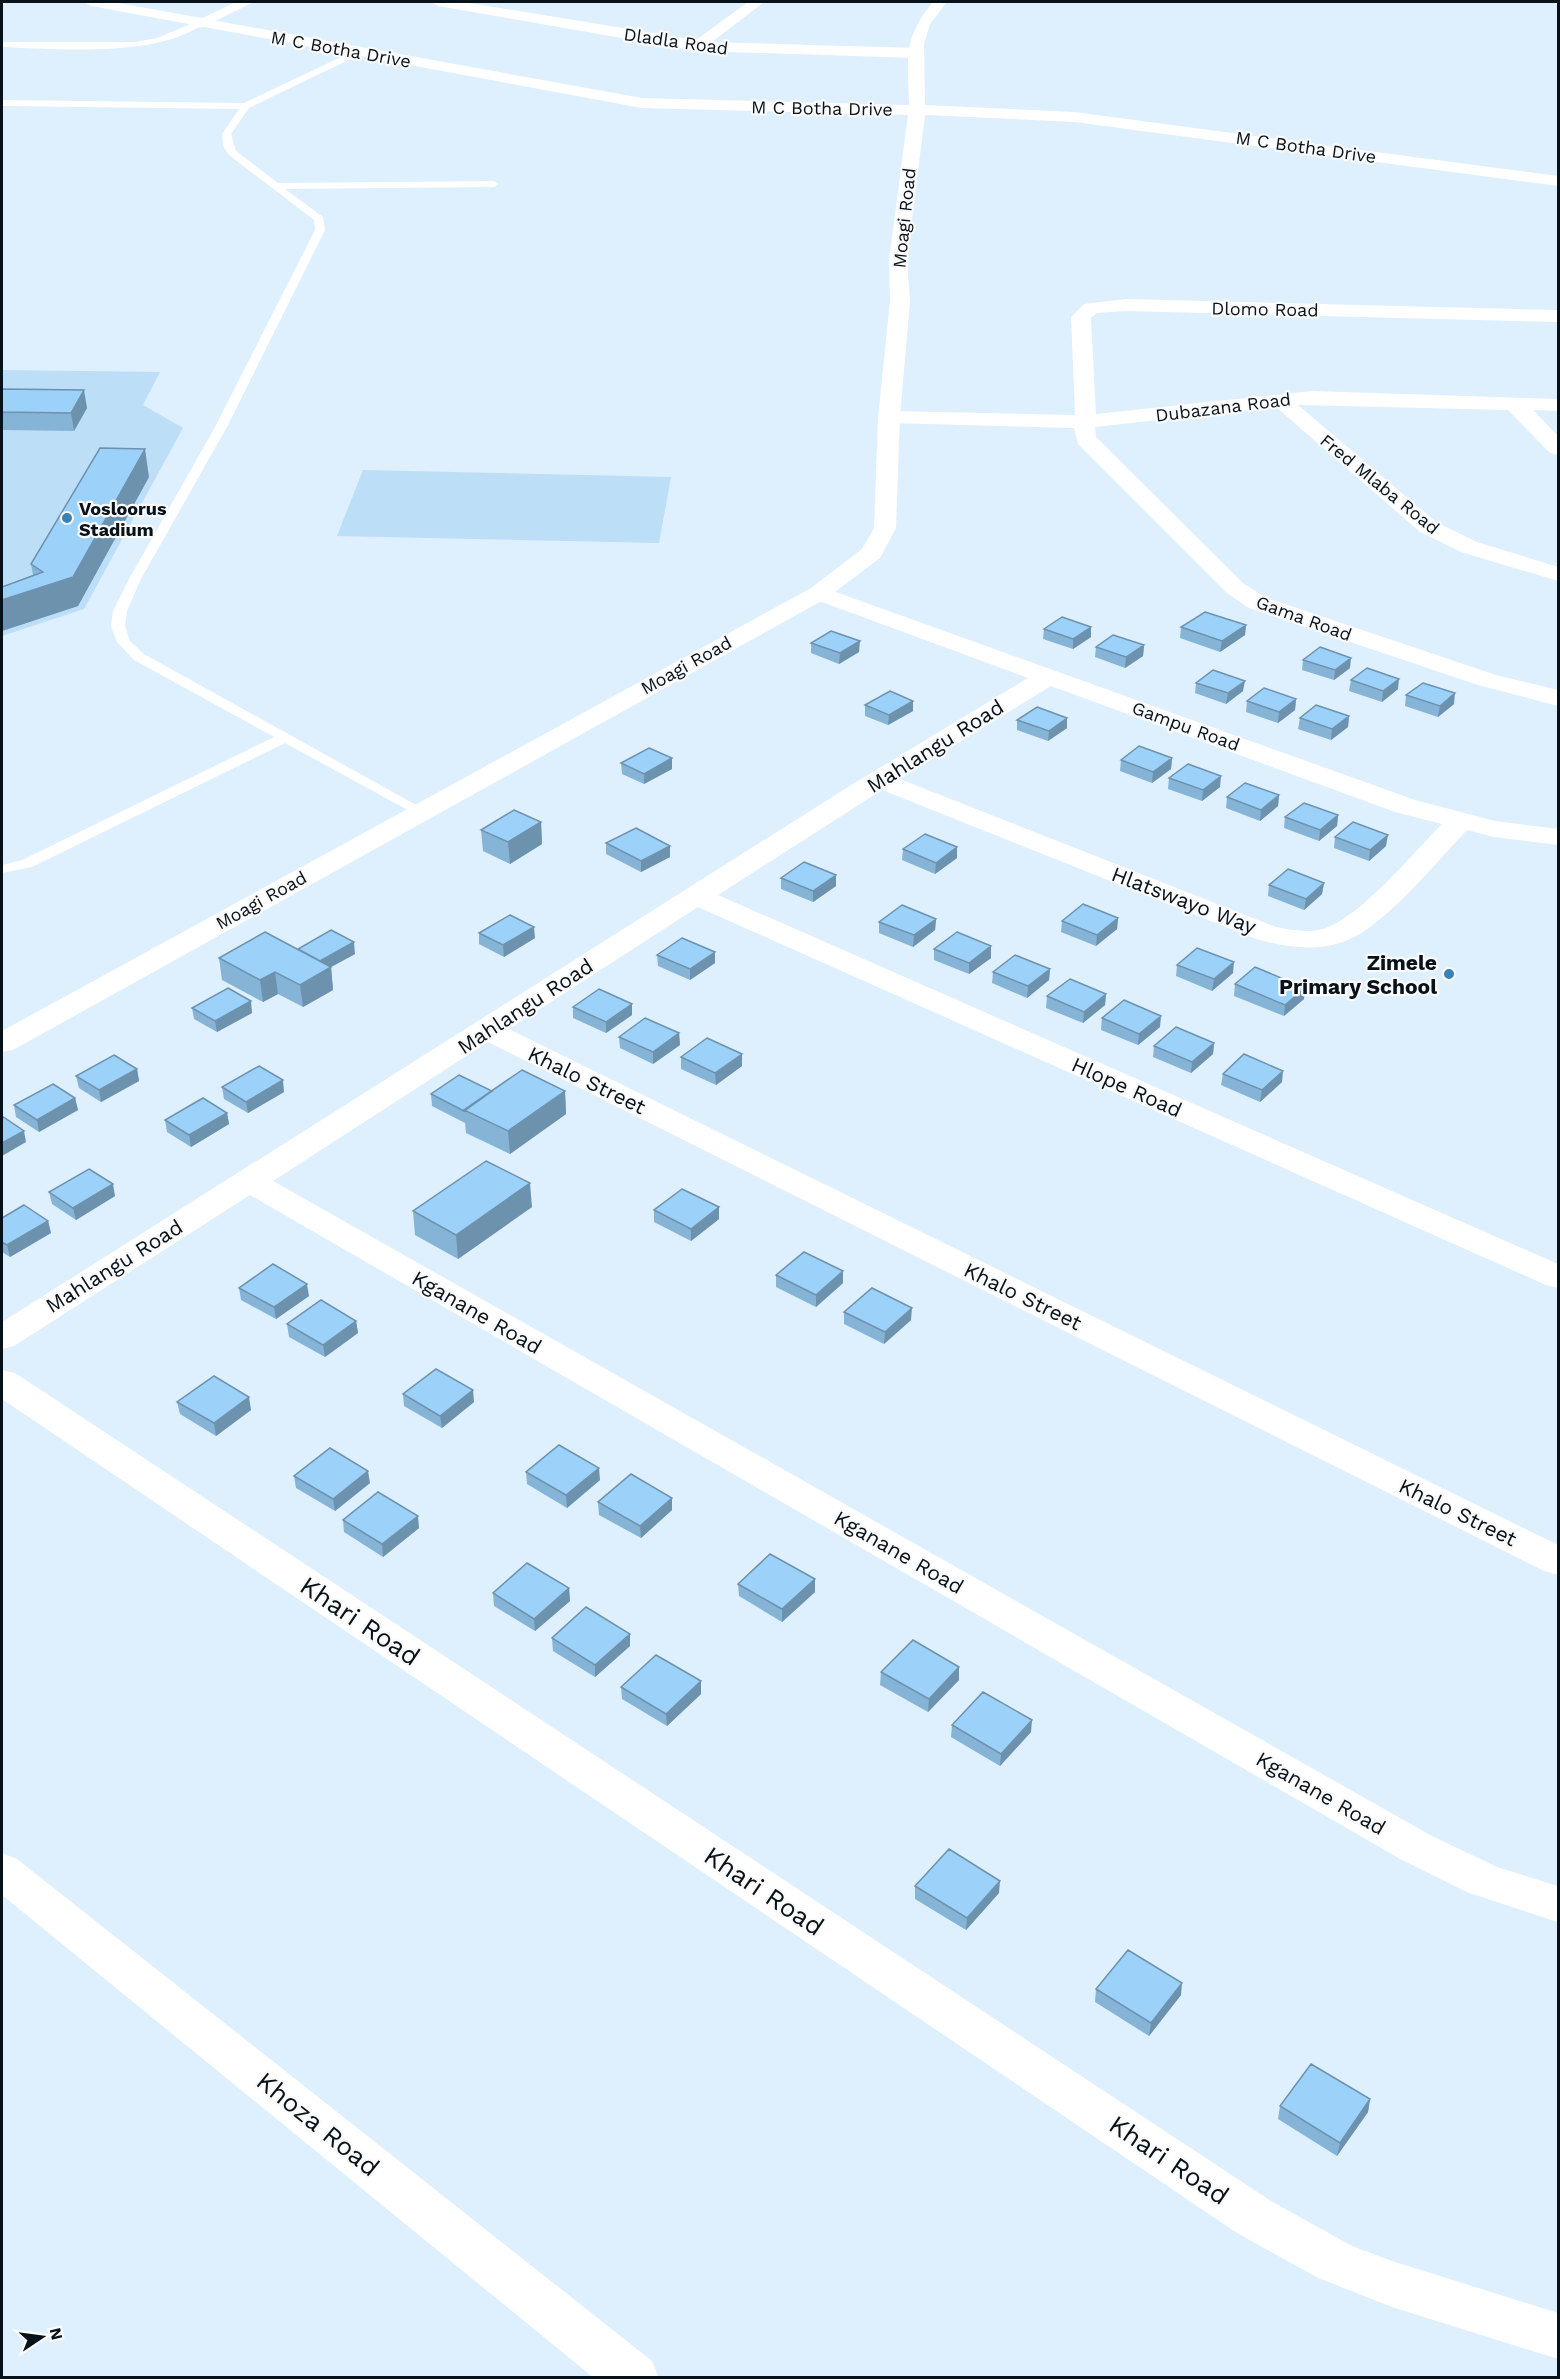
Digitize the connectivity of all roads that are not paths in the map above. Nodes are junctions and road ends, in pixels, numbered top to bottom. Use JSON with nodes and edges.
{"nodes":[{"id":1,"x":91,"y":2,"type":"edge"},
{"id":2,"x":247,"y":2,"type":"edge"},
{"id":3,"x":438,"y":2,"type":"edge"},
{"id":4,"x":757,"y":2,"type":"edge"},
{"id":5,"x":940,"y":2,"type":"edge"},
{"id":6,"x":584,"y":7,"type":"dead end"},
{"id":7,"x":200,"y":23,"type":"junction"},
{"id":8,"x":561,"y":23,"type":"junction"},
{"id":9,"x":2,"y":45,"type":"edge"},
{"id":10,"x":698,"y":46,"type":"junction"},
{"id":11,"x":358,"y":52,"type":"junction"},
{"id":12,"x":916,"y":53,"type":"junction"},
{"id":13,"x":2,"y":103,"type":"edge"},
{"id":14,"x":246,"y":106,"type":"junction"},
{"id":15,"x":917,"y":109,"type":"junction"},
{"id":16,"x":1558,"y":181,"type":"edge"},
{"id":17,"x":494,"y":184,"type":"dead end"},
{"id":18,"x":275,"y":186,"type":"junction"},
{"id":19,"x":1558,"y":316,"type":"edge"},
{"id":20,"x":1279,"y":399,"type":"junction"},
{"id":21,"x":1513,"y":403,"type":"junction"},
{"id":22,"x":1558,"y":405,"type":"edge"},
{"id":23,"x":889,"y":417,"type":"junction"},
{"id":24,"x":1085,"y":422,"type":"junction"},
{"id":25,"x":1558,"y":448,"type":"edge"},
{"id":26,"x":1558,"y":574,"type":"edge"},
{"id":27,"x":819,"y":593,"type":"junction"},
{"id":28,"x":1049,"y":676,"type":"junction"},
{"id":29,"x":1558,"y":698,"type":"edge"},
{"id":30,"x":285,"y":737,"type":"junction"},
{"id":31,"x":880,"y":780,"type":"junction"},
{"id":32,"x":420,"y":812,"type":"junction"},
{"id":33,"x":1460,"y":822,"type":"junction"},
{"id":34,"x":1558,"y":837,"type":"edge"},
{"id":35,"x":2,"y":868,"type":"edge"},
{"id":36,"x":696,"y":896,"type":"junction"},
{"id":37,"x":487,"y":1030,"type":"junction"},
{"id":38,"x":2,"y":1043,"type":"edge"},
{"id":39,"x":249,"y":1181,"type":"junction"},
{"id":40,"x":1558,"y":1277,"type":"edge"},
{"id":41,"x":2,"y":1338,"type":"edge"},
{"id":42,"x":2,"y":1382,"type":"edge"},
{"id":43,"x":1558,"y":1561,"type":"edge"},
{"id":44,"x":2,"y":1871,"type":"edge"},
{"id":45,"x":1558,"y":1904,"type":"edge"},
{"id":46,"x":1558,"y":2336,"type":"edge"},
{"id":47,"x":634,"y":2378,"type":"edge"}],
"edges":[{"from":1,"to":7,"type":"street","name":"M C Botha Drive"},
{"from":2,"to":7,"type":"street"},
{"from":3,"to":8,"type":"street","name":"Dladla Road"},
{"from":4,"to":10,"type":"street"},
{"from":5,"to":12,"type":"street","name":"Moagi Road"},
{"from":6,"to":8,"type":"street"},
{"from":7,"to":9,"type":"lane"},
{"from":7,"to":11,"type":"street","name":"M C Botha Drive"},
{"from":8,"to":10,"type":"street","name":"Dladla Road"},
{"from":10,"to":12,"type":"street","name":"Dladla Road"},
{"from":11,"to":14,"type":"lane"},
{"from":11,"to":15,"type":"street","name":"M C Botha Drive"},
{"from":12,"to":15,"type":"street","name":"Moagi Road"},
{"from":13,"to":14,"type":"lane"},
{"from":14,"to":18,"type":"lane"},
{"from":15,"to":16,"type":"street","name":"M C Botha Drive"},
{"from":15,"to":23,"type":"street","name":"Moagi Road"},
{"from":17,"to":18,"type":"lane"},
{"from":18,"to":30,"type":"lane"},
{"from":19,"to":24,"type":"street","name":"Dlomo Road"},
{"from":20,"to":21,"type":"street","name":"Dubazana Road"},
{"from":20,"to":24,"type":"street","name":"Dubazana Road"},
{"from":20,"to":26,"type":"street","name":"Fred Mlaba Road"},
{"from":21,"to":22,"type":"street","name":"Dubazana Road"},
{"from":21,"to":25,"type":"street"},
{"from":23,"to":24,"type":"street","name":"Dubazana Road"},
{"from":23,"to":27,"type":"street","name":"Moagi Road"},
{"from":24,"to":29,"type":"street","name":"Gama Road"},
{"from":27,"to":28,"type":"street","name":"Gampu Road"},
{"from":27,"to":32,"type":"street","name":"Moagi Road"},
{"from":28,"to":31,"type":"street","name":"Mahlangu Road"},
{"from":28,"to":33,"type":"street","name":"Gampu Road"},
{"from":30,"to":32,"type":"lane"},
{"from":30,"to":35,"type":"lane"},
{"from":31,"to":33,"type":"street","name":"Hlatswayo Way"},
{"from":31,"to":36,"type":"street","name":"Mahlangu Road"},
{"from":32,"to":38,"type":"street","name":"Moagi Road"},
{"from":33,"to":34,"type":"street","name":"Gampu Road"},
{"from":36,"to":37,"type":"street","name":"Mahlangu Road"},
{"from":36,"to":40,"type":"street","name":"Hlope Road"},
{"from":37,"to":39,"type":"street","name":"Mahlangu Road"},
{"from":37,"to":43,"type":"street","name":"Khalo Street"},
{"from":39,"to":41,"type":"street","name":"Mahlangu Road"},
{"from":39,"to":45,"type":"street","name":"Kganane Road"},
{"from":42,"to":46,"type":"street","name":"Khari Road"},
{"from":44,"to":47,"type":"street","name":"Khoza Road"}]}
